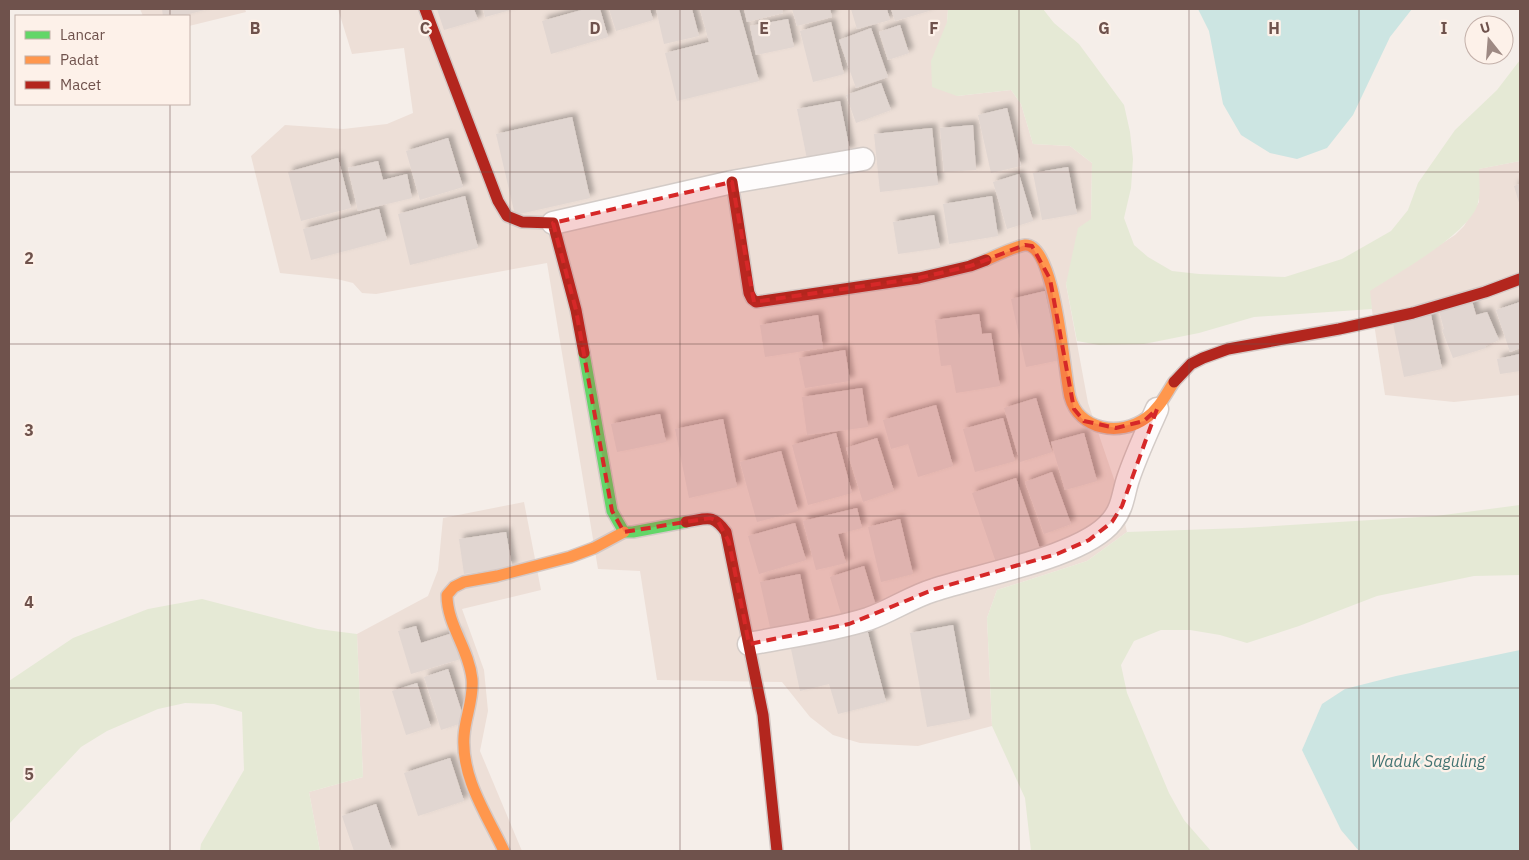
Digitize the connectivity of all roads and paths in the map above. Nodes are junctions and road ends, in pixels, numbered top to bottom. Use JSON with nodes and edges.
{"nodes":[{"id":1,"x":425,"y":9,"type":"edge"},
{"id":2,"x":863,"y":160,"type":"dead end"},
{"id":3,"x":732,"y":182,"type":"junction"},
{"id":4,"x":553,"y":223,"type":"junction"},
{"id":5,"x":1520,"y":279,"type":"edge"},
{"id":6,"x":1157,"y":409,"type":"junction"},
{"id":7,"x":624,"y":532,"type":"junction"},
{"id":8,"x":750,"y":644,"type":"junction"},
{"id":9,"x":504,"y":851,"type":"edge"},
{"id":10,"x":777,"y":851,"type":"edge"}],
"edges":[{"from":1,"to":4,"type":"street"},
{"from":2,"to":3,"type":"street"},
{"from":3,"to":4,"type":"street"},
{"from":3,"to":6,"type":"street"},
{"from":4,"to":7,"type":"street"},
{"from":5,"to":6,"type":"street"},
{"from":6,"to":8,"type":"street"},
{"from":7,"to":8,"type":"street"},
{"from":7,"to":9,"type":"street"},
{"from":8,"to":10,"type":"street"}]}
